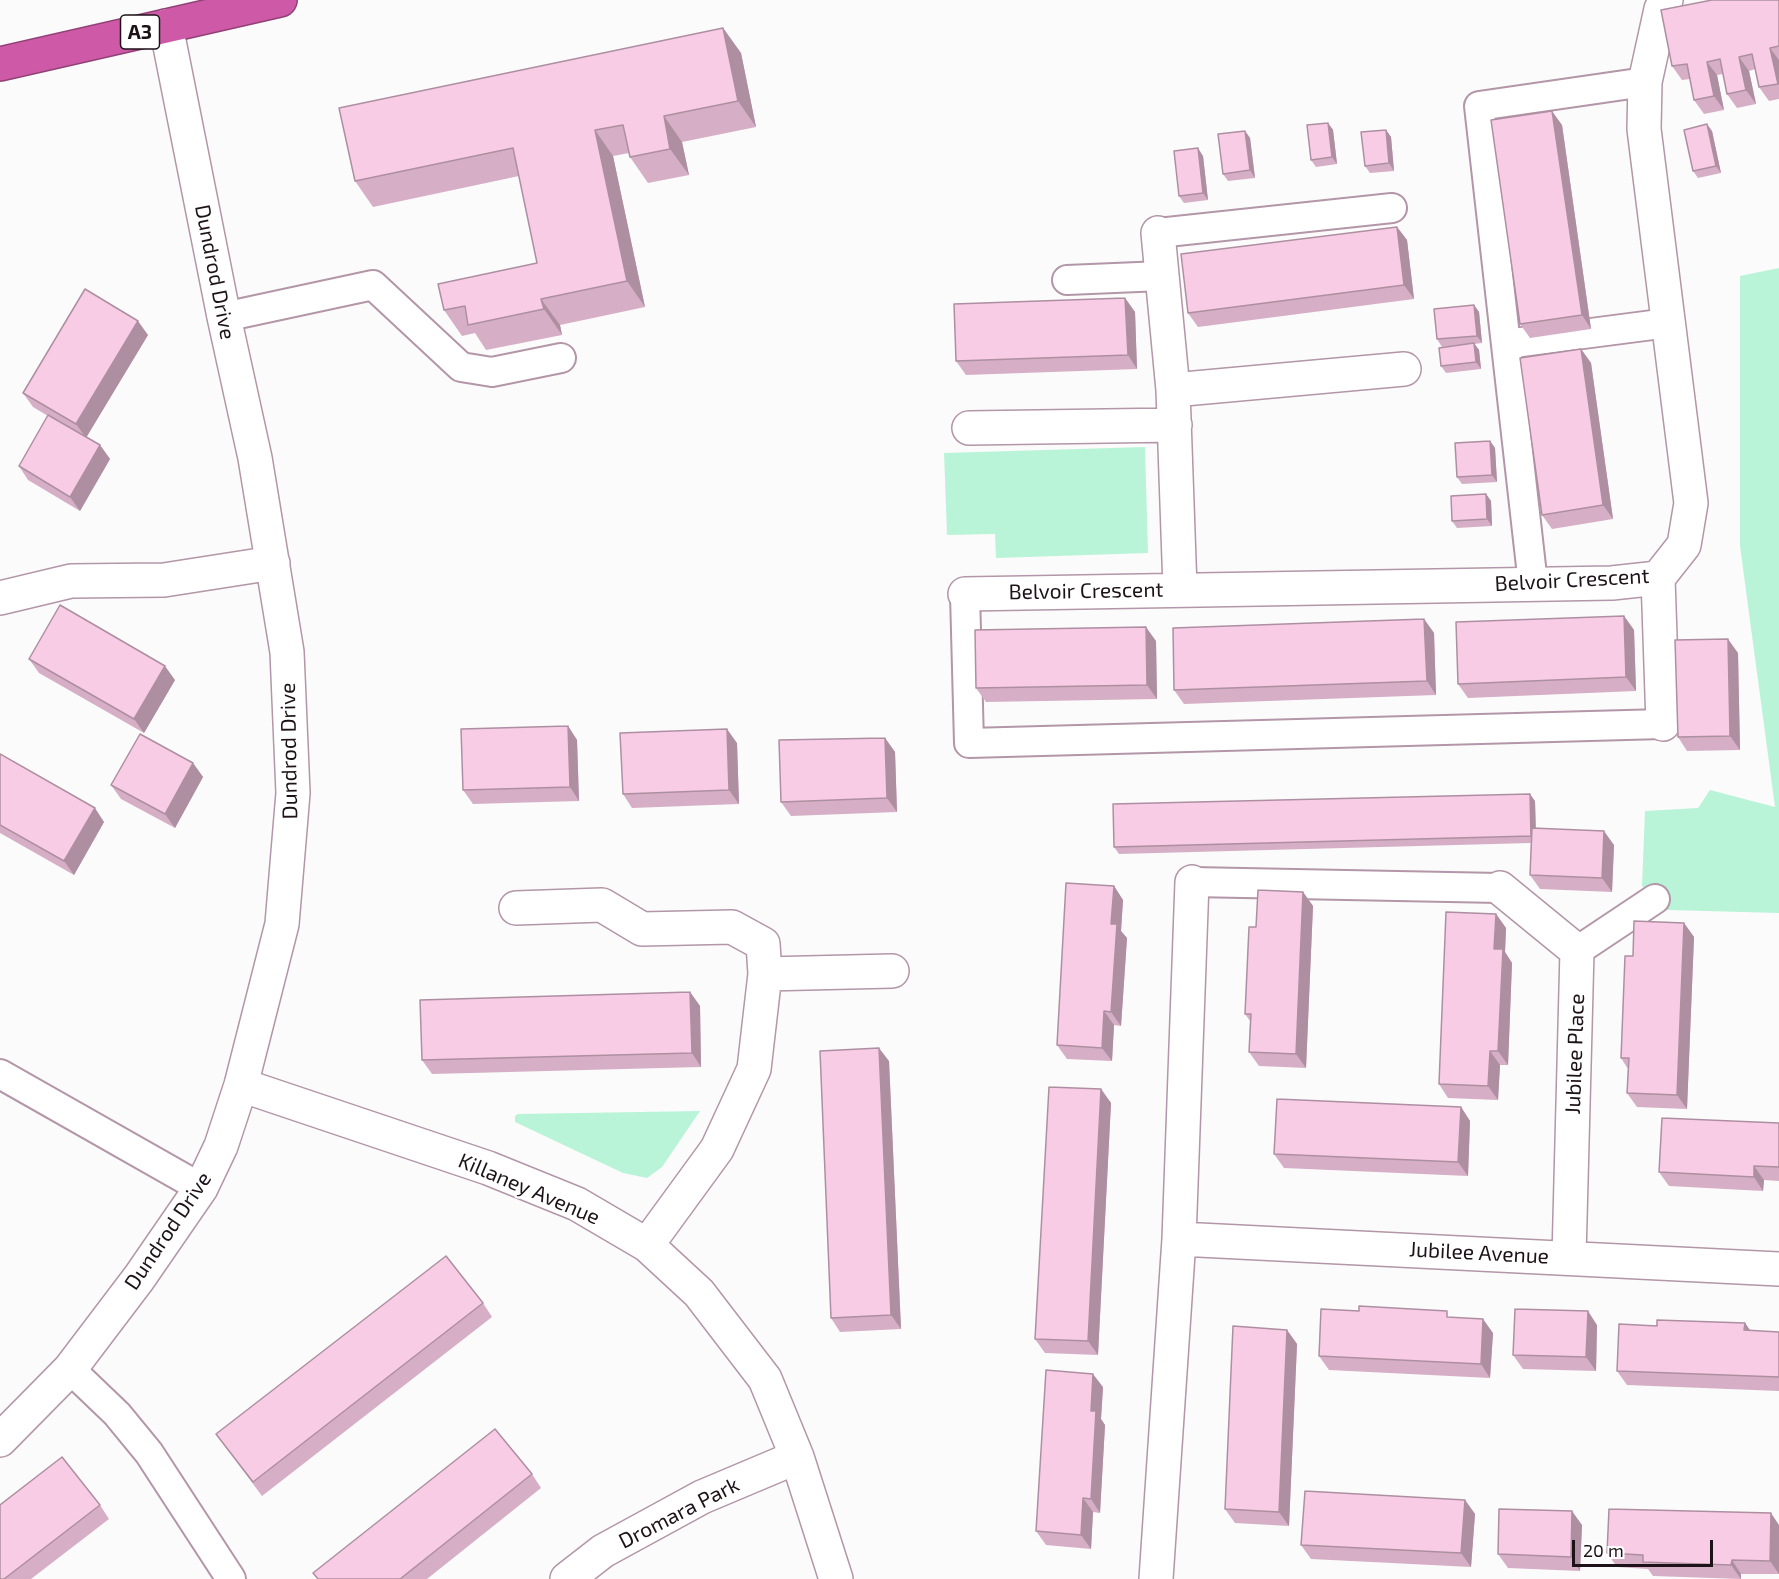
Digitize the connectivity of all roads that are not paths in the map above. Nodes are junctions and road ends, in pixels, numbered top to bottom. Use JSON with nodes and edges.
{"nodes":[{"id":1,"x":280,"y":0,"type":"edge"},
{"id":2,"x":1665,"y":0,"type":"edge"},
{"id":3,"x":166,"y":26,"type":"junction"},
{"id":4,"x":0,"y":64,"type":"edge"},
{"id":5,"x":1645,"y":82,"type":"junction"},
{"id":6,"x":1392,"y":208,"type":"dead end"},
{"id":7,"x":1158,"y":233,"type":"joint"},
{"id":8,"x":1162,"y":276,"type":"junction"},
{"id":9,"x":1067,"y":280,"type":"dead end"},
{"id":10,"x":224,"y":317,"type":"junction"},
{"id":11,"x":1668,"y":323,"type":"junction"},
{"id":12,"x":1506,"y":344,"type":"junction"},
{"id":13,"x":561,"y":358,"type":"dead end"},
{"id":14,"x":1404,"y":369,"type":"dead end"},
{"id":15,"x":1173,"y":390,"type":"junction"},
{"id":16,"x":1174,"y":425,"type":"junction"},
{"id":17,"x":969,"y":428,"type":"dead end"},
{"id":18,"x":273,"y":563,"type":"junction"},
{"id":19,"x":1658,"y":578,"type":"junction"},
{"id":20,"x":1533,"y":584,"type":"junction"},
{"id":21,"x":1180,"y":589,"type":"junction"},
{"id":22,"x":965,"y":594,"type":"joint"},
{"id":23,"x":0,"y":598,"type":"edge"},
{"id":24,"x":1663,"y":724,"type":"joint"},
{"id":25,"x":1192,"y":882,"type":"joint"},
{"id":26,"x":1500,"y":888,"type":"joint"},
{"id":27,"x":1655,"y":899,"type":"dead end"},
{"id":28,"x":516,"y":908,"type":"dead end"},
{"id":29,"x":1577,"y":951,"type":"junction"},
{"id":30,"x":892,"y":971,"type":"dead end"},
{"id":31,"x":765,"y":974,"type":"junction"},
{"id":32,"x":0,"y":1074,"type":"edge"},
{"id":33,"x":242,"y":1085,"type":"junction"},
{"id":34,"x":201,"y":1188,"type":"junction"},
{"id":35,"x":1179,"y":1239,"type":"junction"},
{"id":36,"x":647,"y":1245,"type":"junction"},
{"id":37,"x":1569,"y":1257,"type":"junction"},
{"id":38,"x":1779,"y":1269,"type":"edge"},
{"id":39,"x":70,"y":1369,"type":"junction"},
{"id":40,"x":0,"y":1440,"type":"edge"},
{"id":41,"x":797,"y":1457,"type":"junction"},
{"id":42,"x":231,"y":1579,"type":"edge"},
{"id":43,"x":567,"y":1579,"type":"edge"},
{"id":44,"x":836,"y":1579,"type":"edge"},
{"id":45,"x":1156,"y":1579,"type":"edge"}],
"edges":[{"from":1,"to":3,"type":"highway","number":"A3"},
{"from":2,"to":5,"type":"street","name":"Belvoir Crescent"},
{"from":3,"to":4,"type":"highway","number":"A3"},
{"from":3,"to":10,"type":"street","name":"Dundrod Drive"},
{"from":5,"to":11,"type":"street","name":"Belvoir Crescent"},
{"from":5,"to":12,"type":"lane"},
{"from":6,"to":7,"type":"lane"},
{"from":7,"to":8,"type":"street"},
{"from":8,"to":9,"type":"lane"},
{"from":8,"to":15,"type":"street"},
{"from":10,"to":13,"type":"lane"},
{"from":10,"to":18,"type":"street","name":"Dundrod Drive"},
{"from":11,"to":12,"type":"lane"},
{"from":11,"to":19,"type":"street","name":"Belvoir Crescent"},
{"from":12,"to":20,"type":"lane"},
{"from":14,"to":15,"type":"street"},
{"from":15,"to":16,"type":"street"},
{"from":16,"to":17,"type":"street"},
{"from":16,"to":21,"type":"street"},
{"from":18,"to":23,"type":"street"},
{"from":18,"to":33,"type":"street","name":"Dundrod Drive"},
{"from":19,"to":20,"type":"street","name":"Belvoir Crescent"},
{"from":19,"to":24,"type":"street"},
{"from":20,"to":21,"type":"street","name":"Belvoir Crescent"},
{"from":21,"to":22,"type":"street","name":"Belvoir Crescent"},
{"from":22,"to":24,"type":"lane"},
{"from":25,"to":26,"type":"lane"},
{"from":25,"to":35,"type":"street"},
{"from":26,"to":29,"type":"street"},
{"from":27,"to":29,"type":"lane"},
{"from":28,"to":31,"type":"street"},
{"from":29,"to":37,"type":"street","name":"Jubilee Place"},
{"from":30,"to":31,"type":"street"},
{"from":31,"to":36,"type":"street"},
{"from":32,"to":34,"type":"lane"},
{"from":33,"to":34,"type":"street","name":"Dundrod Drive"},
{"from":33,"to":36,"type":"street","name":"Killaney Avenue"},
{"from":34,"to":39,"type":"street","name":"Dundrod Drive"},
{"from":35,"to":37,"type":"street","name":"Jubilee Avenue"},
{"from":35,"to":45,"type":"street"},
{"from":36,"to":41,"type":"street","name":"Killaney Avenue"},
{"from":37,"to":38,"type":"street","name":"Jubilee Avenue"},
{"from":39,"to":40,"type":"street","name":"Dundrod Drive"},
{"from":39,"to":42,"type":"lane"},
{"from":41,"to":43,"type":"street","name":"Dromara Park"},
{"from":41,"to":44,"type":"street","name":"Killaney Avenue"}]}
